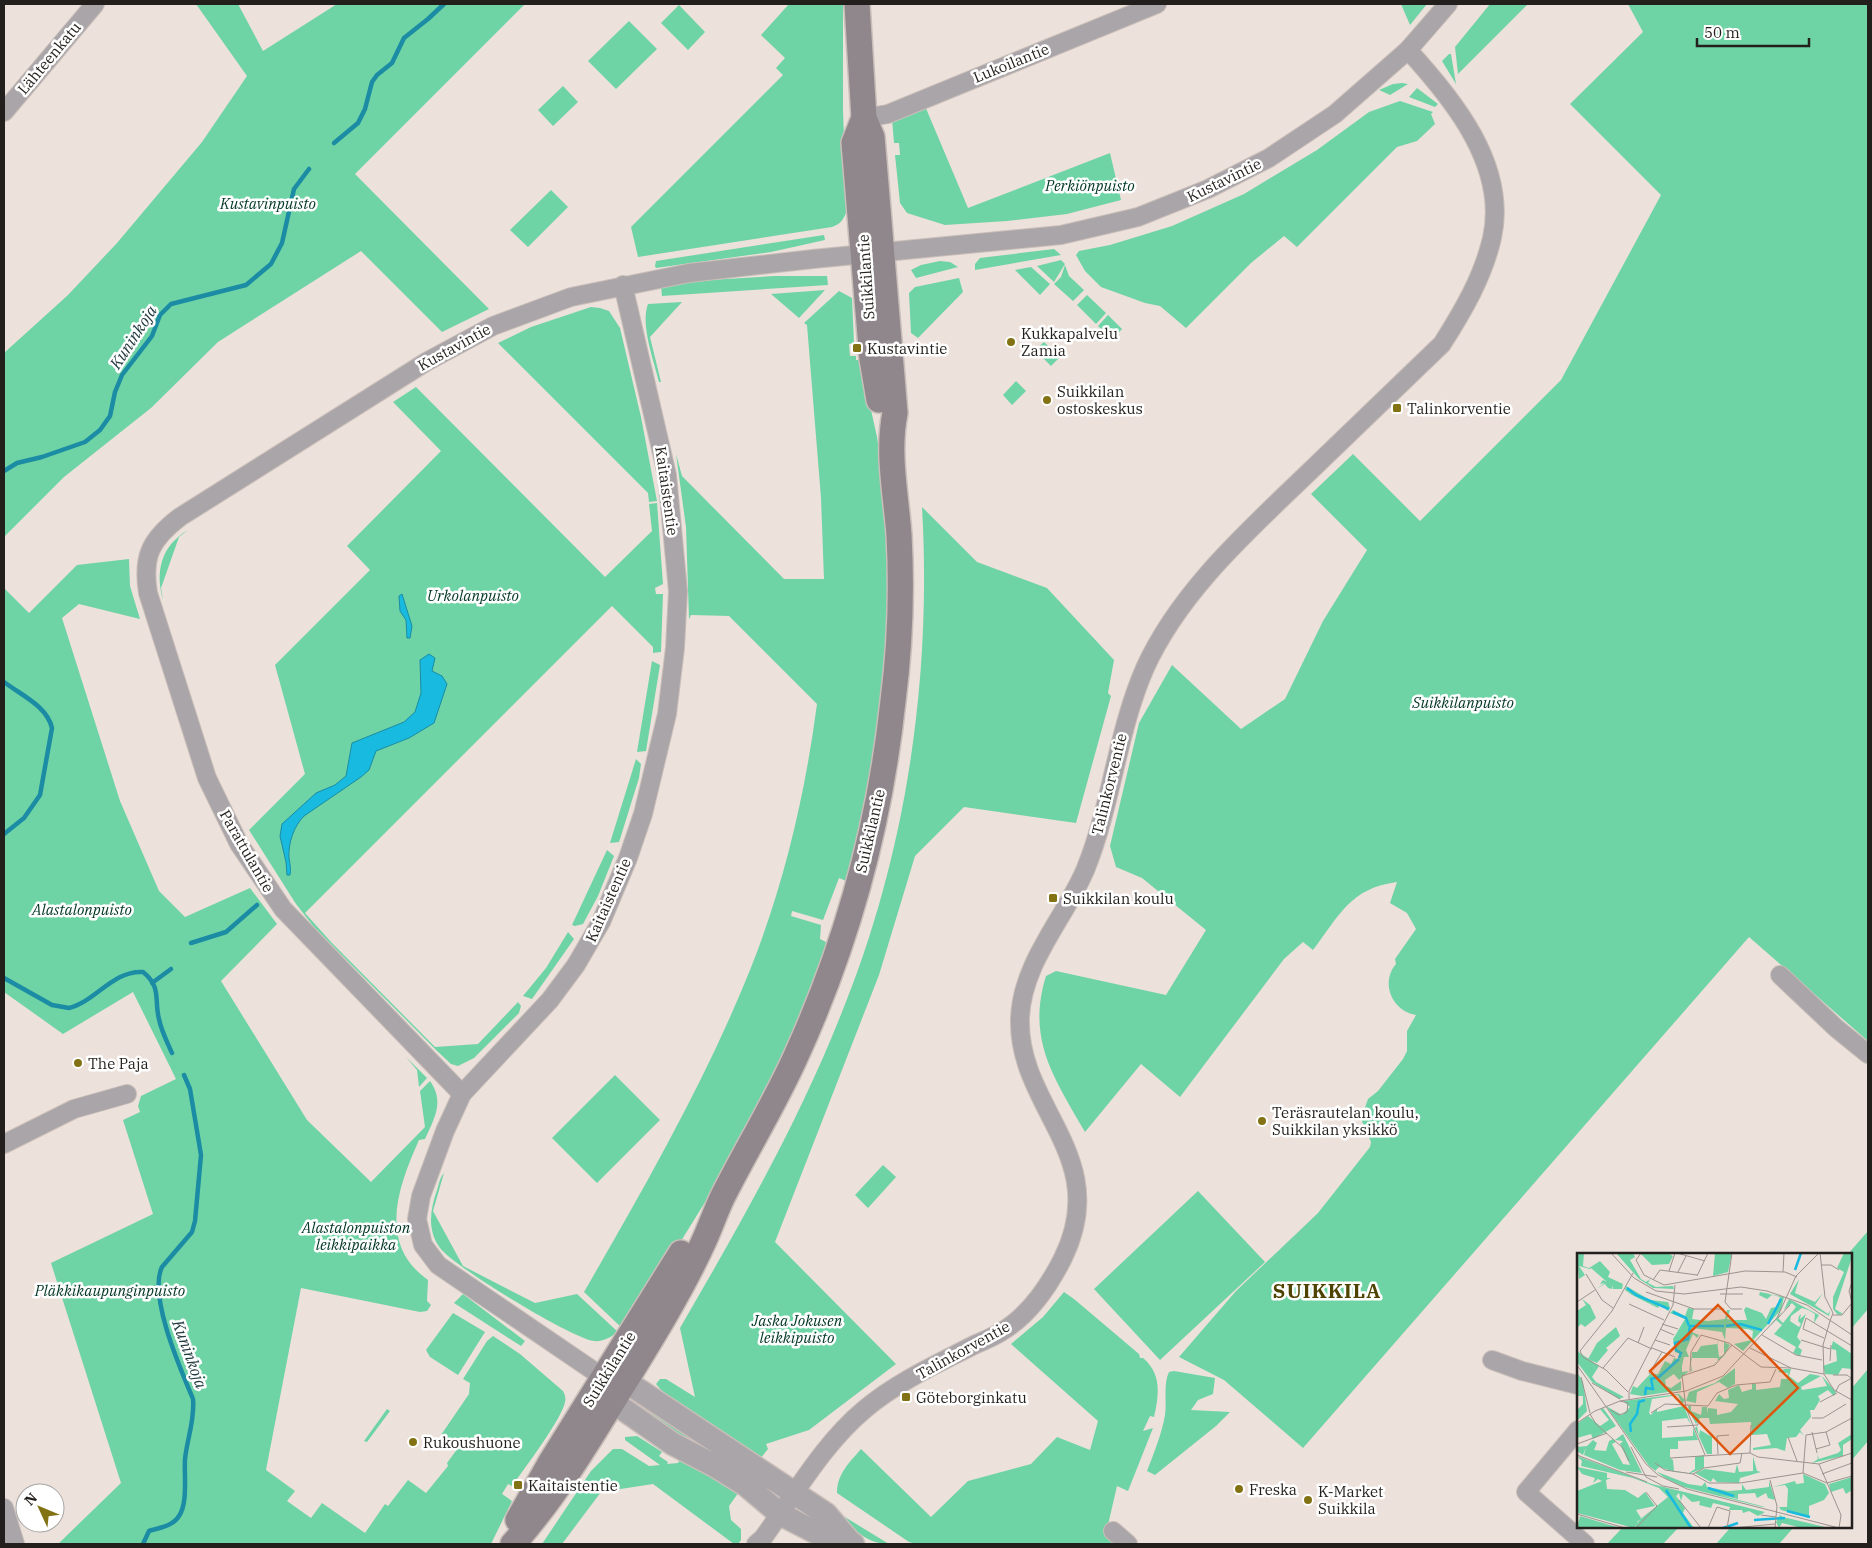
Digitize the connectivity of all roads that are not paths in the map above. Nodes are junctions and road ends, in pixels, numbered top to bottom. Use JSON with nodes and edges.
{"nodes":[{"id":1,"x":95,"y":4,"type":"edge"},
{"id":2,"x":857,"y":4,"type":"edge"},
{"id":3,"x":1157,"y":4,"type":"edge"},
{"id":4,"x":1448,"y":4,"type":"edge"},
{"id":5,"x":1408,"y":50,"type":"junction"},
{"id":6,"x":4,"y":112,"type":"edge"},
{"id":7,"x":864,"y":118,"type":"junction"},
{"id":8,"x":873,"y":253,"type":"junction"},
{"id":9,"x":623,"y":286,"type":"junction"},
{"id":10,"x":152,"y":546,"type":"joint"},
{"id":11,"x":1780,"y":975,"type":"dead end"},
{"id":12,"x":1868,"y":1054,"type":"edge"},
{"id":13,"x":127,"y":1094,"type":"dead end"},
{"id":14,"x":462,"y":1094,"type":"junction"},
{"id":15,"x":4,"y":1144,"type":"edge"},
{"id":16,"x":1492,"y":1360,"type":"dead end"},
{"id":17,"x":1577,"y":1385,"type":"edge"},
{"id":18,"x":614,"y":1387,"type":"junction"},
{"id":19,"x":1577,"y":1431,"type":"edge"},
{"id":20,"x":795,"y":1493,"type":"junction"},
{"id":21,"x":4,"y":1508,"type":"edge"},
{"id":22,"x":780,"y":1514,"type":"junction"},
{"id":23,"x":1113,"y":1531,"type":"dead end"},
{"id":24,"x":851,"y":1543,"type":"edge"},
{"id":25,"x":15,"y":1544,"type":"edge"},
{"id":26,"x":507,"y":1544,"type":"edge"},
{"id":27,"x":512,"y":1544,"type":"edge"},
{"id":28,"x":756,"y":1544,"type":"edge"},
{"id":29,"x":1128,"y":1544,"type":"edge"},
{"id":30,"x":1585,"y":1544,"type":"edge"}],
"edges":[{"from":1,"to":6,"type":"street","name":"Lähteenkatu"},
{"from":2,"to":7,"type":"main road","name":"Suikkilantie"},
{"from":3,"to":7,"type":"street","name":"Lukoilantie"},
{"from":4,"to":5,"type":"street","name":"Kustavintie"},
{"from":5,"to":8,"type":"street","name":"Kustavintie"},
{"from":5,"to":20,"type":"street","name":"Talinkorventie"},
{"from":7,"to":8,"type":"main road","name":"Suikkilantie"},
{"from":8,"to":9,"type":"street","name":"Kustavintie"},
{"from":8,"to":18,"type":"main road","name":"Suikkilantie"},
{"from":9,"to":10,"type":"street","name":"Kustavintie"},
{"from":9,"to":14,"type":"street","name":"Kaitaistentie"},
{"from":10,"to":14,"type":"street","name":"Parattulantie"},
{"from":11,"to":12,"type":"street"},
{"from":13,"to":15,"type":"street"},
{"from":14,"to":18,"type":"street","name":"Kaitaistentie"},
{"from":16,"to":17,"type":"street"},
{"from":18,"to":20,"type":"street"},
{"from":18,"to":22,"type":"street"},
{"from":18,"to":26,"type":"main road","name":"Suikkilantie"},
{"from":18,"to":27,"type":"main road","name":"Suikkilantie"},
{"from":19,"to":30,"type":"street"},
{"from":20,"to":22,"type":"street","name":"Talinkorventie"},
{"from":20,"to":24,"type":"street"},
{"from":21,"to":25,"type":"street"},
{"from":22,"to":24,"type":"street"},
{"from":22,"to":28,"type":"street","name":"Talinkorventie"},
{"from":23,"to":29,"type":"street"}]}
